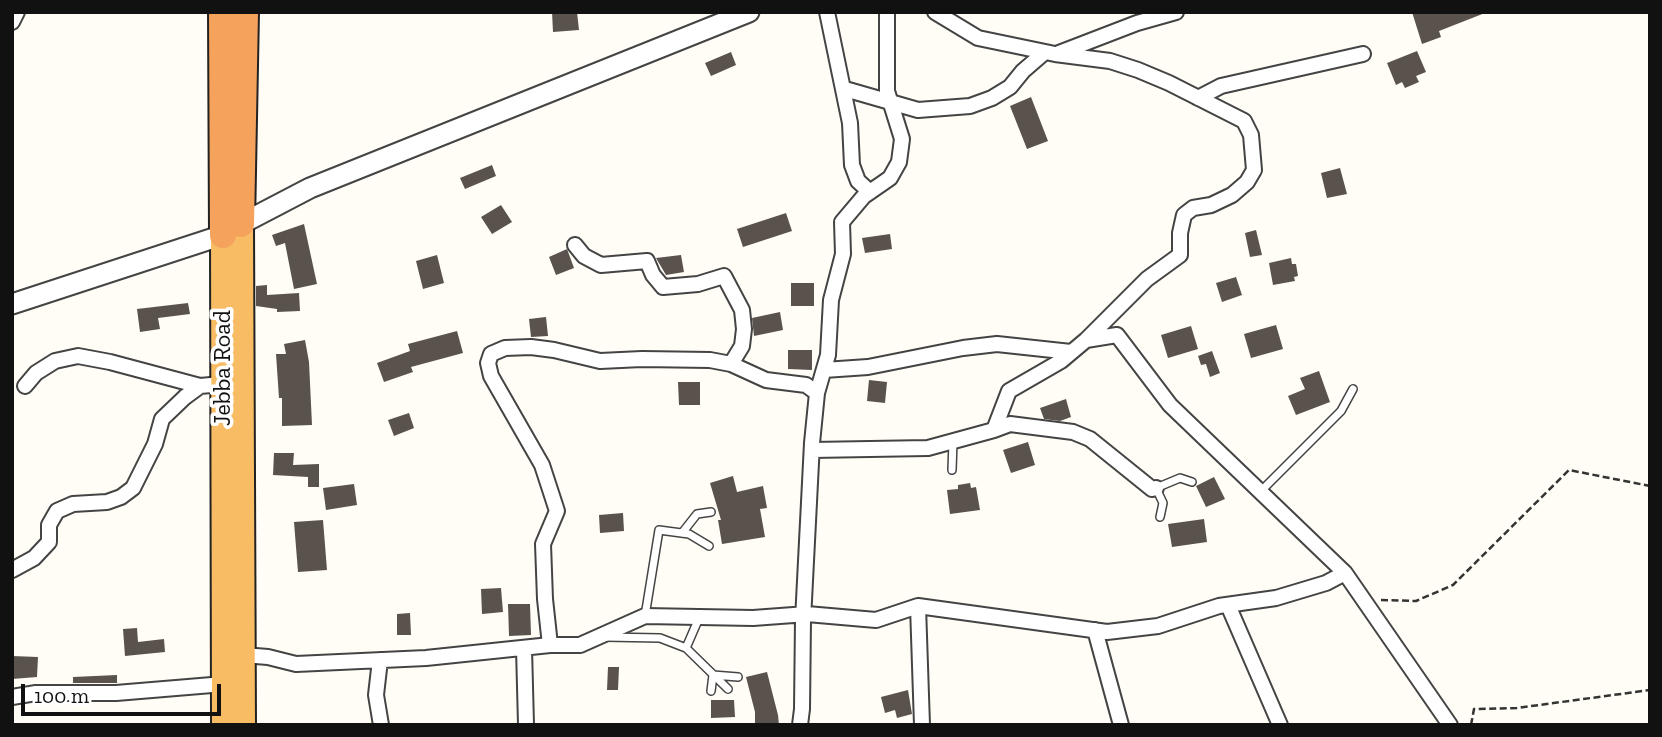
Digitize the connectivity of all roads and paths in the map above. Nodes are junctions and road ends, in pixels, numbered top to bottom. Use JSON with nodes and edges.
{"nodes":[{"id":1,"x":17,"y":12,"type":"edge"},
{"id":2,"x":222,"y":12,"type":"edge"},
{"id":3,"x":245,"y":12,"type":"edge"},
{"id":4,"x":749,"y":12,"type":"edge"},
{"id":5,"x":827,"y":12,"type":"edge"},
{"id":6,"x":887,"y":12,"type":"edge"},
{"id":7,"x":935,"y":12,"type":"edge"},
{"id":8,"x":1176,"y":12,"type":"edge"},
{"id":9,"x":12,"y":22,"type":"edge"},
{"id":10,"x":1050,"y":53,"type":"junction"},
{"id":11,"x":1363,"y":54,"type":"dead end"},
{"id":12,"x":845,"y":89,"type":"junction"},
{"id":13,"x":1198,"y":98,"type":"junction"},
{"id":14,"x":890,"y":101,"type":"junction"},
{"id":15,"x":870,"y":192,"type":"junction"},
{"id":16,"x":232,"y":230,"type":"junction"},
{"id":17,"x":575,"y":245,"type":"dead end"},
{"id":18,"x":12,"y":304,"type":"edge"},
{"id":19,"x":1086,"y":340,"type":"junction"},
{"id":20,"x":1071,"y":352,"type":"junction"},
{"id":21,"x":731,"y":364,"type":"junction"},
{"id":22,"x":824,"y":370,"type":"junction"},
{"id":23,"x":211,"y":385,"type":"junction"},
{"id":24,"x":25,"y":386,"type":"dead end"},
{"id":25,"x":1353,"y":389,"type":"dead end"},
{"id":26,"x":817,"y":393,"type":"junction"},
{"id":27,"x":993,"y":430,"type":"junction"},
{"id":28,"x":953,"y":441,"type":"junction"},
{"id":29,"x":812,"y":450,"type":"junction"},
{"id":30,"x":951,"y":470,"type":"dead end"},
{"id":31,"x":1192,"y":482,"type":"dead end"},
{"id":32,"x":1650,"y":486,"type":"edge"},
{"id":33,"x":1156,"y":488,"type":"junction"},
{"id":34,"x":1260,"y":493,"type":"junction"},
{"id":35,"x":711,"y":512,"type":"dead end"},
{"id":36,"x":1160,"y":517,"type":"dead end"},
{"id":37,"x":682,"y":533,"type":"junction"},
{"id":38,"x":709,"y":546,"type":"dead end"},
{"id":39,"x":12,"y":570,"type":"edge"},
{"id":40,"x":1345,"y":573,"type":"junction"},
{"id":41,"x":1363,"y":599,"type":"junction"},
{"id":42,"x":1228,"y":605,"type":"junction"},
{"id":43,"x":918,"y":606,"type":"junction"},
{"id":44,"x":803,"y":614,"type":"junction"},
{"id":45,"x":645,"y":616,"type":"junction"},
{"id":46,"x":699,"y":617,"type":"junction"},
{"id":47,"x":1095,"y":630,"type":"junction"},
{"id":48,"x":598,"y":637,"type":"junction"},
{"id":49,"x":550,"y":645,"type":"junction"},
{"id":50,"x":524,"y":648,"type":"junction"},
{"id":51,"x":686,"y":648,"type":"junction"},
{"id":52,"x":243,"y":655,"type":"junction"},
{"id":53,"x":380,"y":660,"type":"junction"},
{"id":54,"x":713,"y":675,"type":"junction"},
{"id":55,"x":738,"y":677,"type":"dead end"},
{"id":56,"x":223,"y":684,"type":"junction"},
{"id":57,"x":728,"y":689,"type":"dead end"},
{"id":58,"x":1650,"y":690,"type":"edge"},
{"id":59,"x":712,"y":691,"type":"dead end"},
{"id":60,"x":12,"y":697,"type":"edge"},
{"id":61,"x":224,"y":725,"type":"edge"},
{"id":62,"x":243,"y":725,"type":"edge"},
{"id":63,"x":381,"y":725,"type":"edge"},
{"id":64,"x":526,"y":725,"type":"edge"},
{"id":65,"x":800,"y":725,"type":"edge"},
{"id":66,"x":922,"y":725,"type":"edge"},
{"id":67,"x":1121,"y":725,"type":"edge"},
{"id":68,"x":1280,"y":725,"type":"edge"},
{"id":69,"x":1451,"y":725,"type":"edge"},
{"id":70,"x":1471,"y":725,"type":"edge"}],
"edges":[{"from":1,"to":9,"type":"street"},
{"from":2,"to":16,"type":"highway","name":"Jebba Road"},
{"from":3,"to":16,"type":"highway","name":"Jebba Road"},
{"from":4,"to":16,"type":"street"},
{"from":5,"to":12,"type":"street"},
{"from":6,"to":14,"type":"street"},
{"from":7,"to":10,"type":"street"},
{"from":8,"to":10,"type":"street"},
{"from":10,"to":13,"type":"street"},
{"from":10,"to":14,"type":"street"},
{"from":11,"to":13,"type":"street"},
{"from":12,"to":14,"type":"street"},
{"from":12,"to":15,"type":"street"},
{"from":13,"to":19,"type":"street"},
{"from":14,"to":15,"type":"street"},
{"from":15,"to":22,"type":"street"},
{"from":16,"to":18,"type":"street"},
{"from":16,"to":23,"type":"highway","name":"Jebba Road"},
{"from":16,"to":52,"type":"highway"},
{"from":17,"to":21,"type":"street"},
{"from":19,"to":20,"type":"street"},
{"from":19,"to":34,"type":"street"},
{"from":20,"to":22,"type":"street"},
{"from":20,"to":27,"type":"street"},
{"from":21,"to":26,"type":"street"},
{"from":21,"to":49,"type":"street"},
{"from":22,"to":26,"type":"street"},
{"from":23,"to":24,"type":"street"},
{"from":23,"to":39,"type":"street"},
{"from":23,"to":56,"type":"highway","name":"Jebba Road"},
{"from":25,"to":34,"type":"lane"},
{"from":26,"to":29,"type":"street"},
{"from":27,"to":28,"type":"street"},
{"from":27,"to":33,"type":"street"},
{"from":28,"to":29,"type":"street"},
{"from":28,"to":30,"type":"lane"},
{"from":29,"to":44,"type":"street"},
{"from":31,"to":33,"type":"lane"},
{"from":32,"to":41,"type":"path"},
{"from":33,"to":36,"type":"lane"},
{"from":34,"to":40,"type":"street"},
{"from":35,"to":37,"type":"lane"},
{"from":37,"to":38,"type":"lane"},
{"from":37,"to":45,"type":"lane"},
{"from":40,"to":41,"type":"street"},
{"from":40,"to":42,"type":"street"},
{"from":41,"to":69,"type":"street"},
{"from":42,"to":47,"type":"street"},
{"from":42,"to":68,"type":"street"},
{"from":43,"to":44,"type":"street"},
{"from":43,"to":47,"type":"street"},
{"from":43,"to":66,"type":"street"},
{"from":44,"to":46,"type":"street"},
{"from":44,"to":65,"type":"street"},
{"from":45,"to":46,"type":"street"},
{"from":45,"to":48,"type":"street"},
{"from":46,"to":51,"type":"lane"},
{"from":47,"to":67,"type":"street"},
{"from":48,"to":49,"type":"street"},
{"from":48,"to":51,"type":"lane"},
{"from":49,"to":50,"type":"street"},
{"from":50,"to":53,"type":"street"},
{"from":50,"to":64,"type":"street"},
{"from":51,"to":54,"type":"lane"},
{"from":52,"to":53,"type":"street"},
{"from":52,"to":62,"type":"highway"},
{"from":53,"to":63,"type":"street"},
{"from":54,"to":55,"type":"lane"},
{"from":54,"to":57,"type":"lane"},
{"from":54,"to":59,"type":"lane"},
{"from":56,"to":60,"type":"street"},
{"from":56,"to":61,"type":"highway","name":"Jebba Road"},
{"from":58,"to":70,"type":"path"}]}
